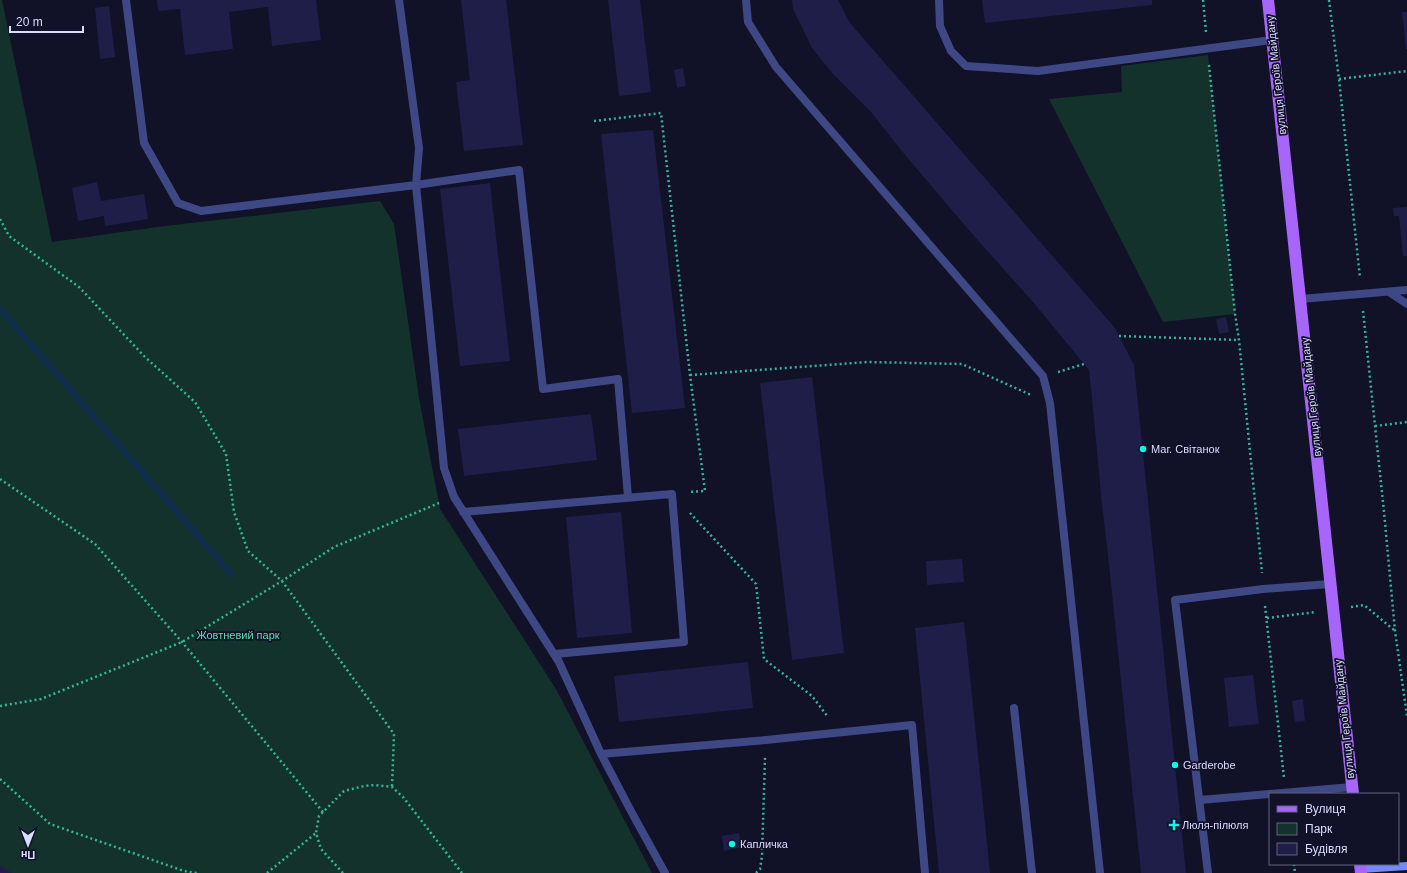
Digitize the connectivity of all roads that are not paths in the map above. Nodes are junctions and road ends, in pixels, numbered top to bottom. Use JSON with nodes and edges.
{"nodes":[{"id":1,"x":126,"y":0,"type":"edge"},
{"id":2,"x":399,"y":0,"type":"edge"},
{"id":3,"x":746,"y":0,"type":"edge"},
{"id":4,"x":939,"y":0,"type":"edge"},
{"id":5,"x":1268,"y":0,"type":"edge"},
{"id":6,"x":1272,"y":40,"type":"junction"},
{"id":7,"x":416,"y":185,"type":"junction"},
{"id":8,"x":1407,"y":290,"type":"edge"},
{"id":9,"x":1388,"y":292,"type":"junction"},
{"id":10,"x":1301,"y":299,"type":"junction"},
{"id":11,"x":1407,"y":304,"type":"edge"},
{"id":12,"x":628,"y":497,"type":"junction"},
{"id":13,"x":462,"y":512,"type":"junction"},
{"id":14,"x":1330,"y":584,"type":"junction"},
{"id":15,"x":555,"y":654,"type":"junction"},
{"id":16,"x":1014,"y":708,"type":"dead end"},
{"id":17,"x":601,"y":754,"type":"junction"},
{"id":18,"x":1352,"y":790,"type":"edge"},
{"id":19,"x":1276,"y":793,"type":"edge"},
{"id":20,"x":1269,"y":794,"type":"edge"},
{"id":21,"x":1200,"y":800,"type":"junction"},
{"id":22,"x":1407,"y":866,"type":"edge"},
{"id":23,"x":1361,"y":869,"type":"edge"},
{"id":24,"x":665,"y":873,"type":"edge"},
{"id":25,"x":925,"y":873,"type":"edge"},
{"id":26,"x":1032,"y":873,"type":"edge"},
{"id":27,"x":1100,"y":873,"type":"edge"},
{"id":28,"x":1208,"y":873,"type":"edge"}],
"edges":[{"from":1,"to":7,"type":"lane"},
{"from":2,"to":7,"type":"lane"},
{"from":3,"to":27,"type":"lane"},
{"from":4,"to":6,"type":"lane"},
{"from":5,"to":6,"type":"main road","name":"вулиця Героїв Майдану"},
{"from":6,"to":10,"type":"main road","name":"вулиця Героїв Майдану"},
{"from":7,"to":12,"type":"lane"},
{"from":7,"to":13,"type":"lane"},
{"from":8,"to":9,"type":"lane"},
{"from":9,"to":10,"type":"lane"},
{"from":9,"to":11,"type":"lane"},
{"from":10,"to":14,"type":"main road","name":"вулиця Героїв Майдану"},
{"from":12,"to":13,"type":"lane"},
{"from":12,"to":15,"type":"lane"},
{"from":13,"to":15,"type":"lane"},
{"from":14,"to":18,"type":"main road","name":"вулиця Героїв Майдану"},
{"from":14,"to":21,"type":"lane"},
{"from":15,"to":17,"type":"lane"},
{"from":16,"to":26,"type":"lane"},
{"from":17,"to":24,"type":"lane"},
{"from":17,"to":25,"type":"lane"},
{"from":18,"to":19,"type":"lane"},
{"from":20,"to":21,"type":"lane"},
{"from":21,"to":28,"type":"lane"},
{"from":22,"to":23,"type":"street"}]}
